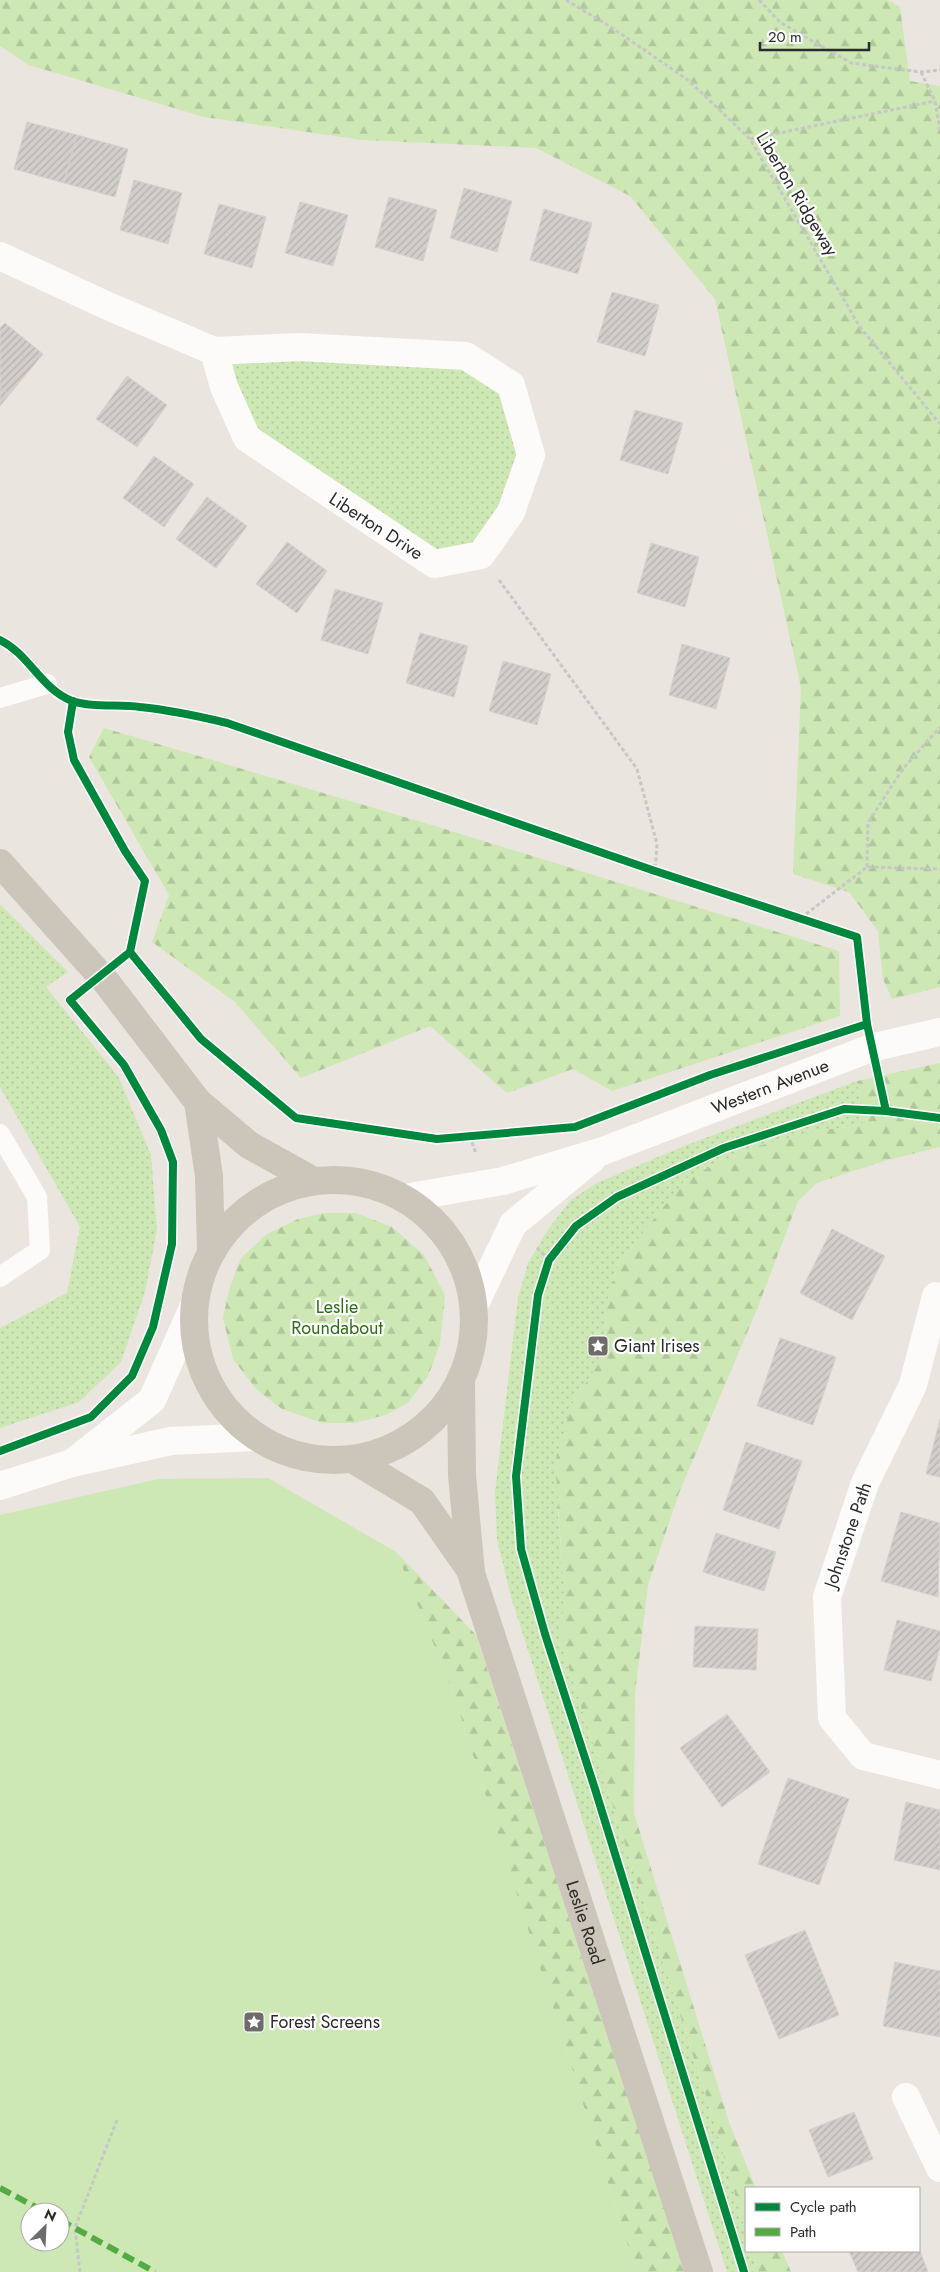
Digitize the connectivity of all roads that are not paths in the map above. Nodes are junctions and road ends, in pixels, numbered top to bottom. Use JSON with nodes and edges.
{"nodes":[{"id":1,"x":0,"y":256,"type":"edge"},
{"id":2,"x":214,"y":351,"type":"junction"},
{"id":3,"x":47,"y":684,"type":"dead end"},
{"id":4,"x":0,"y":698,"type":"edge"},
{"id":5,"x":0,"y":863,"type":"edge"},
{"id":6,"x":940,"y":1032,"type":"edge"},
{"id":7,"x":198,"y":1102,"type":"junction"},
{"id":8,"x":0,"y":1134,"type":"edge"},
{"id":9,"x":603,"y":1151,"type":"junction"},
{"id":10,"x":312,"y":1180,"type":"junction"},
{"id":11,"x":404,"y":1198,"type":"junction"},
{"id":12,"x":211,"y":1250,"type":"junction"},
{"id":13,"x":0,"y":1277,"type":"edge"},
{"id":14,"x":936,"y":1296,"type":"dead end"},
{"id":15,"x":474,"y":1306,"type":"junction"},
{"id":16,"x":193,"y":1308,"type":"junction"},
{"id":17,"x":461,"y":1381,"type":"junction"},
{"id":18,"x":256,"y":1437,"type":"junction"},
{"id":19,"x":354,"y":1460,"type":"junction"},
{"id":20,"x":72,"y":1463,"type":"junction"},
{"id":21,"x":0,"y":1486,"type":"edge"},
{"id":22,"x":471,"y":1572,"type":"junction"},
{"id":23,"x":940,"y":1775,"type":"edge"},
{"id":24,"x":906,"y":2097,"type":"dead end"},
{"id":25,"x":940,"y":2168,"type":"edge"},
{"id":26,"x":699,"y":2272,"type":"edge"}],
"edges":[{"from":1,"to":2,"type":"street"},
{"from":2,"to":2,"type":"street","name":"Liberton Drive"},
{"from":3,"to":4,"type":"lane"},
{"from":5,"to":7,"type":"main road"},
{"from":6,"to":9,"type":"street","name":"Western Avenue"},
{"from":7,"to":10,"type":"main road"},
{"from":7,"to":12,"type":"main road"},
{"from":8,"to":13,"type":"lane"},
{"from":9,"to":11,"type":"street"},
{"from":9,"to":15,"type":"street"},
{"from":10,"to":11,"type":"main road"},
{"from":10,"to":12,"type":"main road"},
{"from":11,"to":15,"type":"main road"},
{"from":12,"to":16,"type":"main road"},
{"from":14,"to":23,"type":"street","name":"Johnstone Path"},
{"from":15,"to":17,"type":"main road"},
{"from":16,"to":18,"type":"main road"},
{"from":16,"to":20,"type":"street"},
{"from":17,"to":19,"type":"main road"},
{"from":17,"to":22,"type":"main road"},
{"from":18,"to":19,"type":"main road"},
{"from":18,"to":20,"type":"street"},
{"from":19,"to":22,"type":"main road"},
{"from":20,"to":21,"type":"street"},
{"from":22,"to":26,"type":"main road","name":"Leslie Road"},
{"from":24,"to":25,"type":"street"}]}
